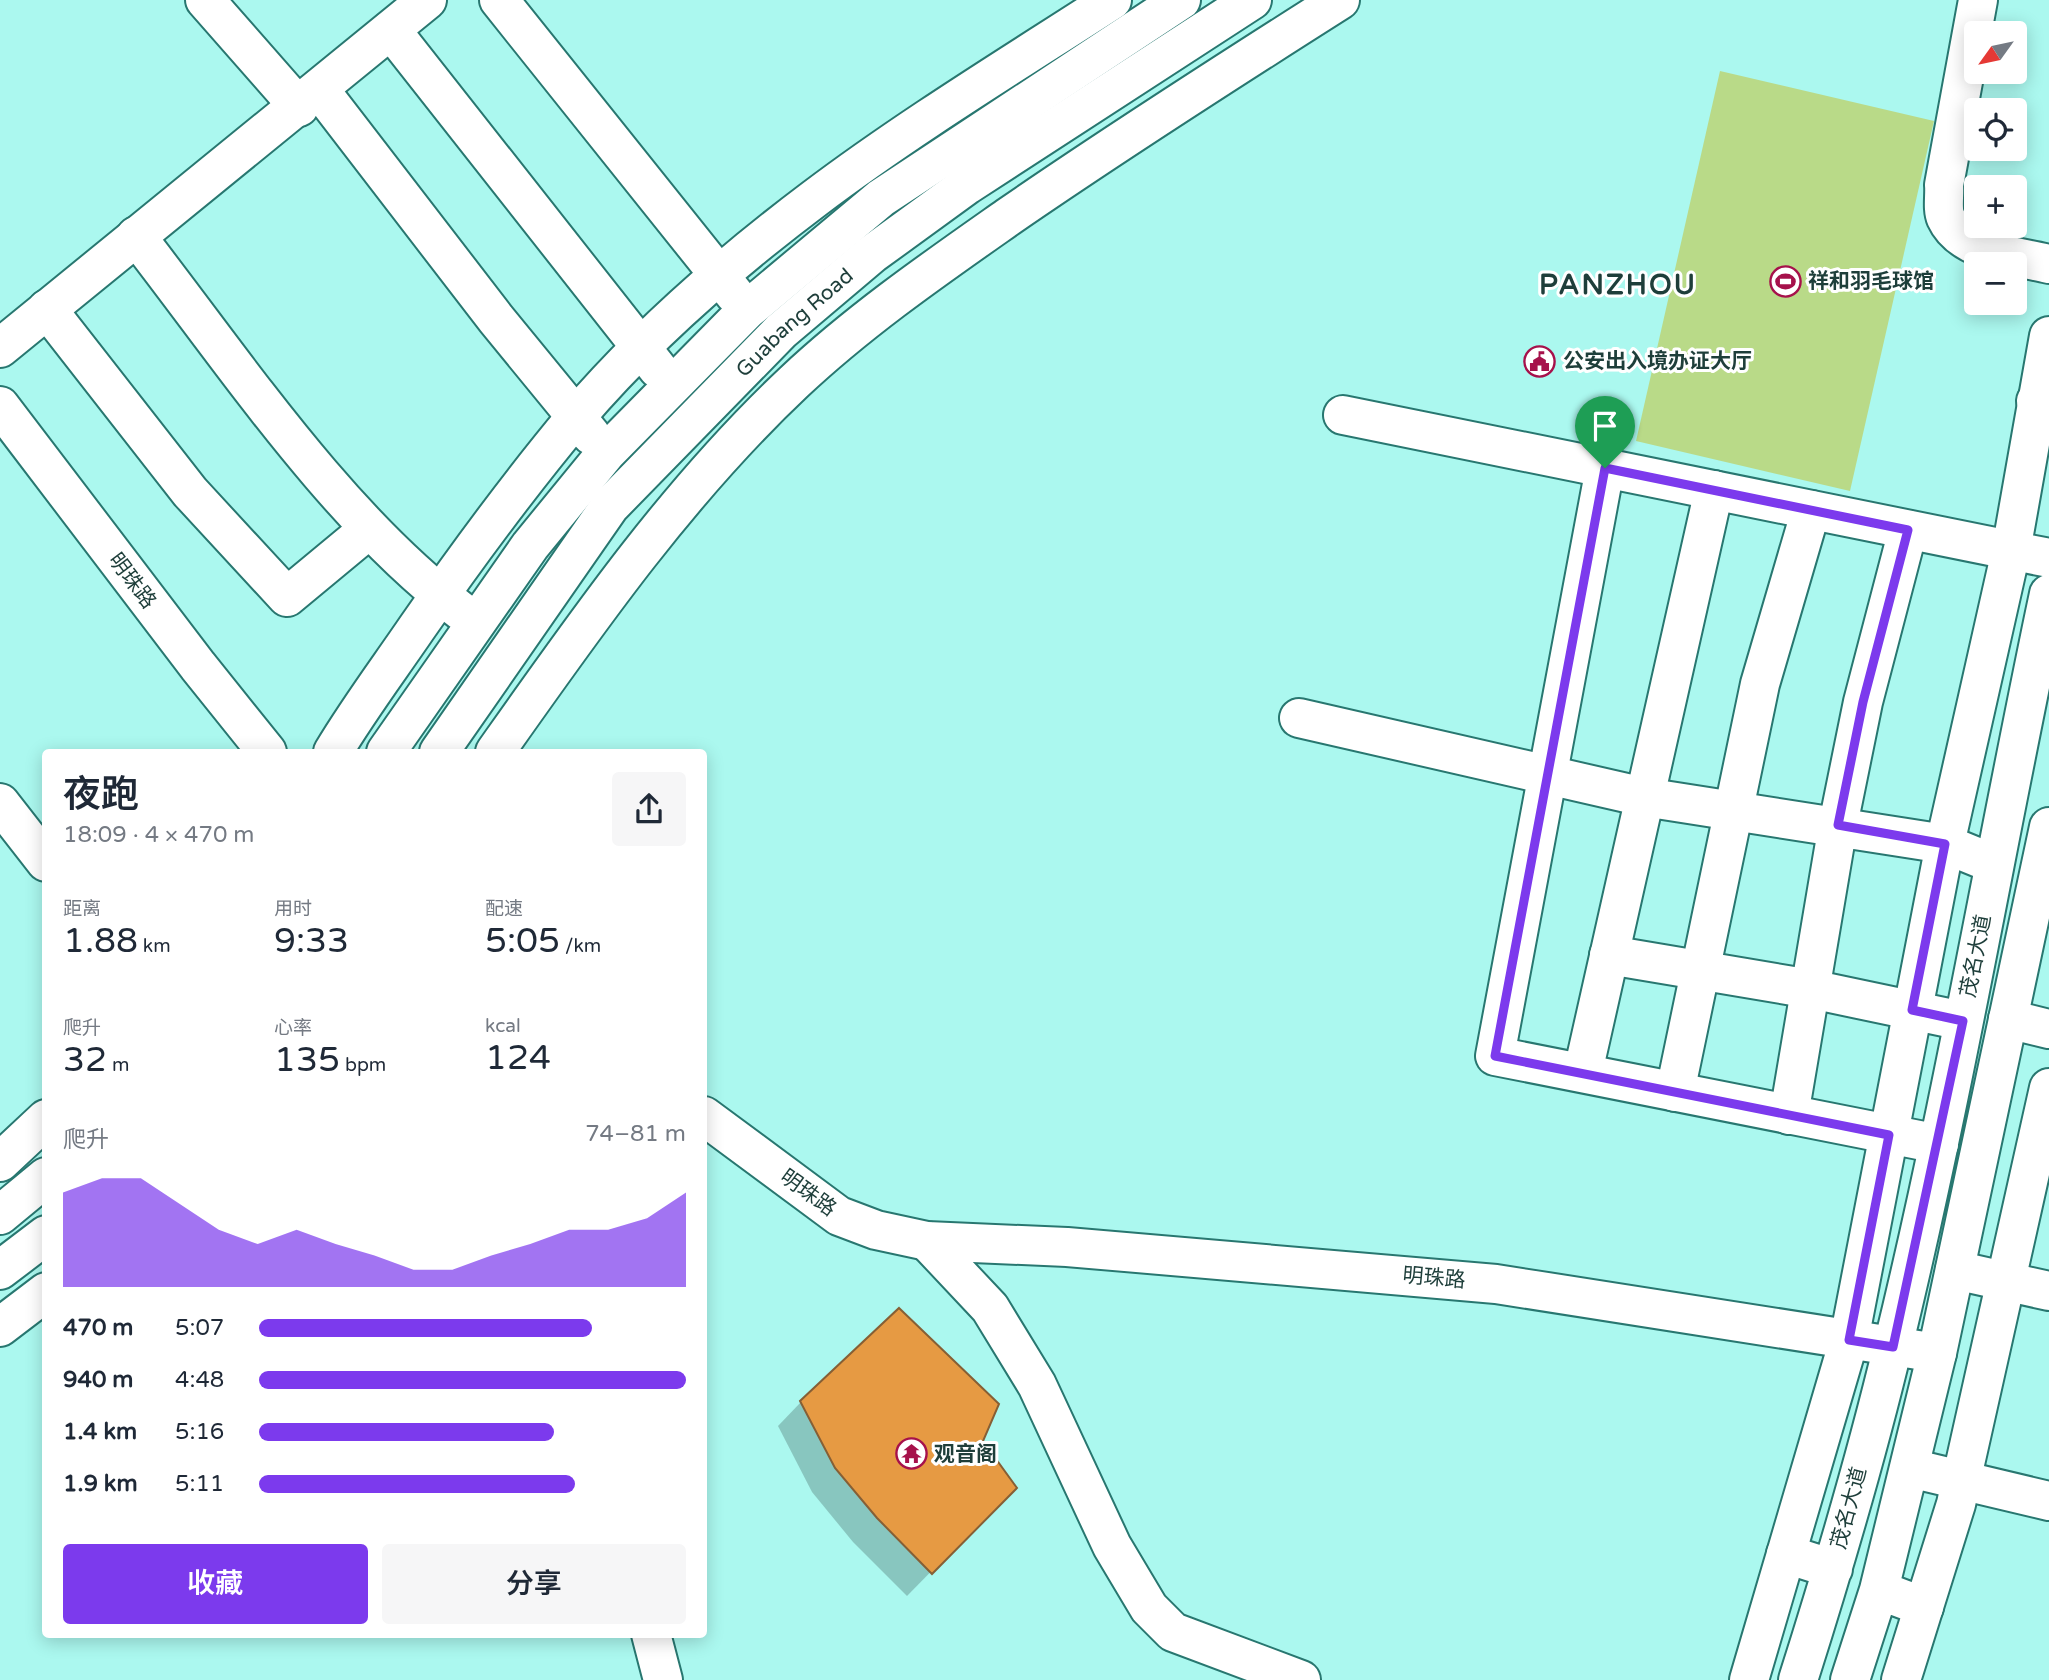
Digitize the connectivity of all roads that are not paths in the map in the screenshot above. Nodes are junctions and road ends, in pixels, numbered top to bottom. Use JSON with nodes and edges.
{"nodes":[{"id":1,"x":205,"y":0,"type":"edge"},
{"id":2,"x":427,"y":0,"type":"edge"},
{"id":3,"x":499,"y":0,"type":"edge"},
{"id":4,"x":1181,"y":0,"type":"edge"},
{"id":5,"x":1252,"y":0,"type":"edge"},
{"id":6,"x":1258,"y":0,"type":"edge"},
{"id":7,"x":1340,"y":0,"type":"edge"},
{"id":8,"x":1978,"y":0,"type":"edge"},
{"id":9,"x":1098,"y":9,"type":"edge"},
{"id":10,"x":391,"y":30,"type":"junction"},
{"id":11,"x":1281,"y":37,"type":"junction"},
{"id":12,"x":1104,"y":50,"type":"junction"},
{"id":13,"x":309,"y":98,"type":"junction"},
{"id":14,"x":936,"y":116,"type":"junction"},
{"id":15,"x":958,"y":147,"type":"junction"},
{"id":16,"x":967,"y":185,"type":"junction"},
{"id":17,"x":993,"y":227,"type":"junction"},
{"id":18,"x":136,"y":236,"type":"junction"},
{"id":19,"x":2049,"y":264,"type":"edge"},
{"id":20,"x":719,"y":276,"type":"junction"},
{"id":21,"x":845,"y":276,"type":"junction"},
{"id":22,"x":47,"y":309,"type":"junction"},
{"id":23,"x":747,"y":310,"type":"junction"},
{"id":24,"x":874,"y":313,"type":"junction"},
{"id":25,"x":2049,"y":336,"type":"edge"},
{"id":26,"x":0,"y":348,"type":"edge"},
{"id":27,"x":642,"y":349,"type":"junction"},
{"id":28,"x":671,"y":385,"type":"junction"},
{"id":29,"x":2043,"y":401,"type":"edge"},
{"id":30,"x":0,"y":406,"type":"edge"},
{"id":31,"x":1343,"y":415,"type":"dead end"},
{"id":32,"x":576,"y":417,"type":"junction"},
{"id":33,"x":606,"y":453,"type":"junction"},
{"id":34,"x":1605,"y":468,"type":"junction"},
{"id":35,"x":1714,"y":490,"type":"junction"},
{"id":36,"x":1811,"y":510,"type":"junction"},
{"id":37,"x":369,"y":528,"type":"junction"},
{"id":38,"x":1908,"y":530,"type":"junction"},
{"id":39,"x":2011,"y":551,"type":"junction"},
{"id":40,"x":2049,"y":558,"type":"edge"},
{"id":41,"x":2049,"y":594,"type":"edge"},
{"id":42,"x":440,"y":595,"type":"junction"},
{"id":43,"x":530,"y":618,"type":"junction"},
{"id":44,"x":477,"y":623,"type":"junction"},
{"id":45,"x":569,"y":646,"type":"junction"},
{"id":46,"x":1299,"y":718,"type":"dead end"},
{"id":47,"x":265,"y":749,"type":"edge"},
{"id":48,"x":335,"y":749,"type":"edge"},
{"id":49,"x":388,"y":749,"type":"edge"},
{"id":50,"x":441,"y":749,"type":"edge"},
{"id":51,"x":497,"y":749,"type":"edge"},
{"id":52,"x":1548,"y":775,"type":"junction"},
{"id":53,"x":1644,"y":797,"type":"junction"},
{"id":54,"x":0,"y":803,"type":"edge"},
{"id":55,"x":1734,"y":813,"type":"junction"},
{"id":56,"x":1838,"y":825,"type":"junction"},
{"id":57,"x":2049,"y":827,"type":"edge"},
{"id":58,"x":1945,"y":844,"type":"junction"},
{"id":59,"x":42,"y":857,"type":"edge"},
{"id":60,"x":1994,"y":864,"type":"junction"},
{"id":61,"x":1609,"y":955,"type":"junction"},
{"id":62,"x":1700,"y":971,"type":"junction"},
{"id":63,"x":1811,"y":989,"type":"junction"},
{"id":64,"x":1912,"y":1010,"type":"junction"},
{"id":65,"x":2008,"y":1019,"type":"junction"},
{"id":66,"x":1963,"y":1021,"type":"junction"},
{"id":67,"x":2049,"y":1029,"type":"edge"},
{"id":68,"x":1583,"y":1072,"type":"junction"},
{"id":69,"x":2049,"y":1088,"type":"edge"},
{"id":70,"x":1675,"y":1092,"type":"junction"},
{"id":71,"x":1789,"y":1115,"type":"junction"},
{"id":72,"x":707,"y":1118,"type":"edge"},
{"id":73,"x":42,"y":1123,"type":"edge"},
{"id":74,"x":1889,"y":1135,"type":"junction"},
{"id":75,"x":1938,"y":1144,"type":"junction"},
{"id":76,"x":0,"y":1161,"type":"edge"},
{"id":77,"x":23,"y":1196,"type":"edge"},
{"id":78,"x":42,"y":1238,"type":"edge"},
{"id":79,"x":927,"y":1241,"type":"junction"},
{"id":80,"x":0,"y":1270,"type":"edge"},
{"id":81,"x":1955,"y":1270,"type":"junction"},
{"id":82,"x":2007,"y":1282,"type":"junction"},
{"id":83,"x":2049,"y":1291,"type":"edge"},
{"id":84,"x":42,"y":1295,"type":"edge"},
{"id":85,"x":0,"y":1327,"type":"edge"},
{"id":86,"x":1849,"y":1340,"type":"junction"},
{"id":87,"x":1893,"y":1347,"type":"junction"},
{"id":88,"x":1937,"y":1353,"type":"junction"},
{"id":89,"x":1910,"y":1468,"type":"junction"},
{"id":90,"x":1961,"y":1481,"type":"junction"},
{"id":91,"x":2049,"y":1501,"type":"edge"},
{"id":92,"x":1786,"y":1554,"type":"junction"},
{"id":93,"x":1833,"y":1569,"type":"junction"},
{"id":94,"x":1879,"y":1590,"type":"junction"},
{"id":95,"x":1924,"y":1607,"type":"junction"},
{"id":96,"x":652,"y":1638,"type":"edge"},
{"id":97,"x":663,"y":1680,"type":"edge"},
{"id":98,"x":1301,"y":1680,"type":"edge"},
{"id":99,"x":1749,"y":1680,"type":"edge"},
{"id":100,"x":1798,"y":1680,"type":"edge"},
{"id":101,"x":1850,"y":1680,"type":"edge"},
{"id":102,"x":1901,"y":1680,"type":"edge"}],
"edges":[{"from":1,"to":13,"type":"street"},
{"from":2,"to":10,"type":"street"},
{"from":3,"to":20,"type":"street"},
{"from":4,"to":12,"type":"street","name":"Guabang Road"},
{"from":5,"to":16,"type":"street","name":"Guabang Road"},
{"from":6,"to":11,"type":"street"},
{"from":7,"to":11,"type":"street"},
{"from":8,"to":19,"type":"street"},
{"from":9,"to":12,"type":"street"},
{"from":9,"to":14,"type":"street"},
{"from":10,"to":13,"type":"street"},
{"from":10,"to":27,"type":"street"},
{"from":11,"to":17,"type":"street"},
{"from":12,"to":15,"type":"street","name":"Guabang Road"},
{"from":13,"to":18,"type":"street"},
{"from":13,"to":32,"type":"street"},
{"from":14,"to":15,"type":"street"},
{"from":14,"to":20,"type":"street"},
{"from":15,"to":23,"type":"street","name":"Guabang Road"},
{"from":16,"to":17,"type":"street"},
{"from":16,"to":21,"type":"street","name":"Guabang Road"},
{"from":17,"to":24,"type":"street"},
{"from":18,"to":22,"type":"street"},
{"from":18,"to":37,"type":"street"},
{"from":20,"to":23,"type":"street"},
{"from":20,"to":27,"type":"street"},
{"from":21,"to":24,"type":"street"},
{"from":21,"to":43,"type":"street","name":"Guabang Road"},
{"from":22,"to":26,"type":"street"},
{"from":22,"to":37,"type":"street"},
{"from":23,"to":28,"type":"street","name":"Guabang Road"},
{"from":24,"to":45,"type":"street"},
{"from":25,"to":29,"type":"street"},
{"from":27,"to":28,"type":"street"},
{"from":27,"to":32,"type":"street"},
{"from":28,"to":33,"type":"street","name":"Guabang Road"},
{"from":29,"to":39,"type":"street"},
{"from":30,"to":47,"type":"street","name":"明珠路"},
{"from":31,"to":34,"type":"street"},
{"from":32,"to":33,"type":"street"},
{"from":32,"to":42,"type":"street"},
{"from":33,"to":44,"type":"street","name":"Guabang Road"},
{"from":34,"to":35,"type":"street"},
{"from":34,"to":52,"type":"street"},
{"from":35,"to":36,"type":"street"},
{"from":35,"to":53,"type":"street"},
{"from":36,"to":38,"type":"street"},
{"from":36,"to":55,"type":"street"},
{"from":37,"to":42,"type":"street"},
{"from":38,"to":39,"type":"street"},
{"from":38,"to":56,"type":"street"},
{"from":39,"to":40,"type":"street"},
{"from":39,"to":58,"type":"street"},
{"from":41,"to":60,"type":"street","name":"茂名大道"},
{"from":42,"to":44,"type":"street"},
{"from":42,"to":48,"type":"street"},
{"from":43,"to":45,"type":"street"},
{"from":43,"to":50,"type":"street","name":"Guabang Road"},
{"from":44,"to":49,"type":"street","name":"Guabang Road"},
{"from":45,"to":51,"type":"street"},
{"from":46,"to":52,"type":"street"},
{"from":52,"to":53,"type":"street"},
{"from":52,"to":68,"type":"street"},
{"from":53,"to":55,"type":"street"},
{"from":53,"to":61,"type":"street"},
{"from":54,"to":59,"type":"street"},
{"from":55,"to":56,"type":"street"},
{"from":55,"to":62,"type":"street"},
{"from":56,"to":58,"type":"street"},
{"from":56,"to":63,"type":"street"},
{"from":57,"to":65,"type":"street"},
{"from":58,"to":60,"type":"street"},
{"from":58,"to":64,"type":"street"},
{"from":60,"to":66,"type":"street","name":"茂名大道"},
{"from":61,"to":62,"type":"street"},
{"from":61,"to":68,"type":"street"},
{"from":62,"to":63,"type":"street"},
{"from":62,"to":70,"type":"street"},
{"from":63,"to":64,"type":"street"},
{"from":63,"to":71,"type":"street"},
{"from":64,"to":66,"type":"street"},
{"from":64,"to":74,"type":"street"},
{"from":65,"to":67,"type":"street"},
{"from":65,"to":81,"type":"street"},
{"from":66,"to":75,"type":"street","name":"茂名大道"},
{"from":68,"to":70,"type":"street"},
{"from":69,"to":82,"type":"street"},
{"from":70,"to":71,"type":"street"},
{"from":71,"to":74,"type":"street"},
{"from":72,"to":79,"type":"street","name":"明珠路"},
{"from":73,"to":76,"type":"street"},
{"from":74,"to":75,"type":"street"},
{"from":74,"to":86,"type":"street"},
{"from":75,"to":87,"type":"street","name":"茂名大道"},
{"from":76,"to":77,"type":"street"},
{"from":78,"to":80,"type":"street"},
{"from":79,"to":86,"type":"street","name":"明珠路"},
{"from":79,"to":98,"type":"street"},
{"from":81,"to":82,"type":"street"},
{"from":81,"to":88,"type":"street"},
{"from":82,"to":83,"type":"street"},
{"from":82,"to":90,"type":"street"},
{"from":84,"to":85,"type":"street"},
{"from":86,"to":87,"type":"street","name":"明珠路"},
{"from":86,"to":92,"type":"street"},
{"from":87,"to":88,"type":"street","name":"明珠路"},
{"from":87,"to":93,"type":"street","name":"茂名大道"},
{"from":88,"to":89,"type":"street"},
{"from":89,"to":90,"type":"street"},
{"from":89,"to":94,"type":"street"},
{"from":90,"to":91,"type":"street"},
{"from":90,"to":95,"type":"street"},
{"from":92,"to":93,"type":"street"},
{"from":92,"to":99,"type":"street"},
{"from":93,"to":100,"type":"street","name":"茂名大道"},
{"from":94,"to":95,"type":"street"},
{"from":94,"to":101,"type":"street"},
{"from":95,"to":102,"type":"street"},
{"from":96,"to":97,"type":"street"}]}
